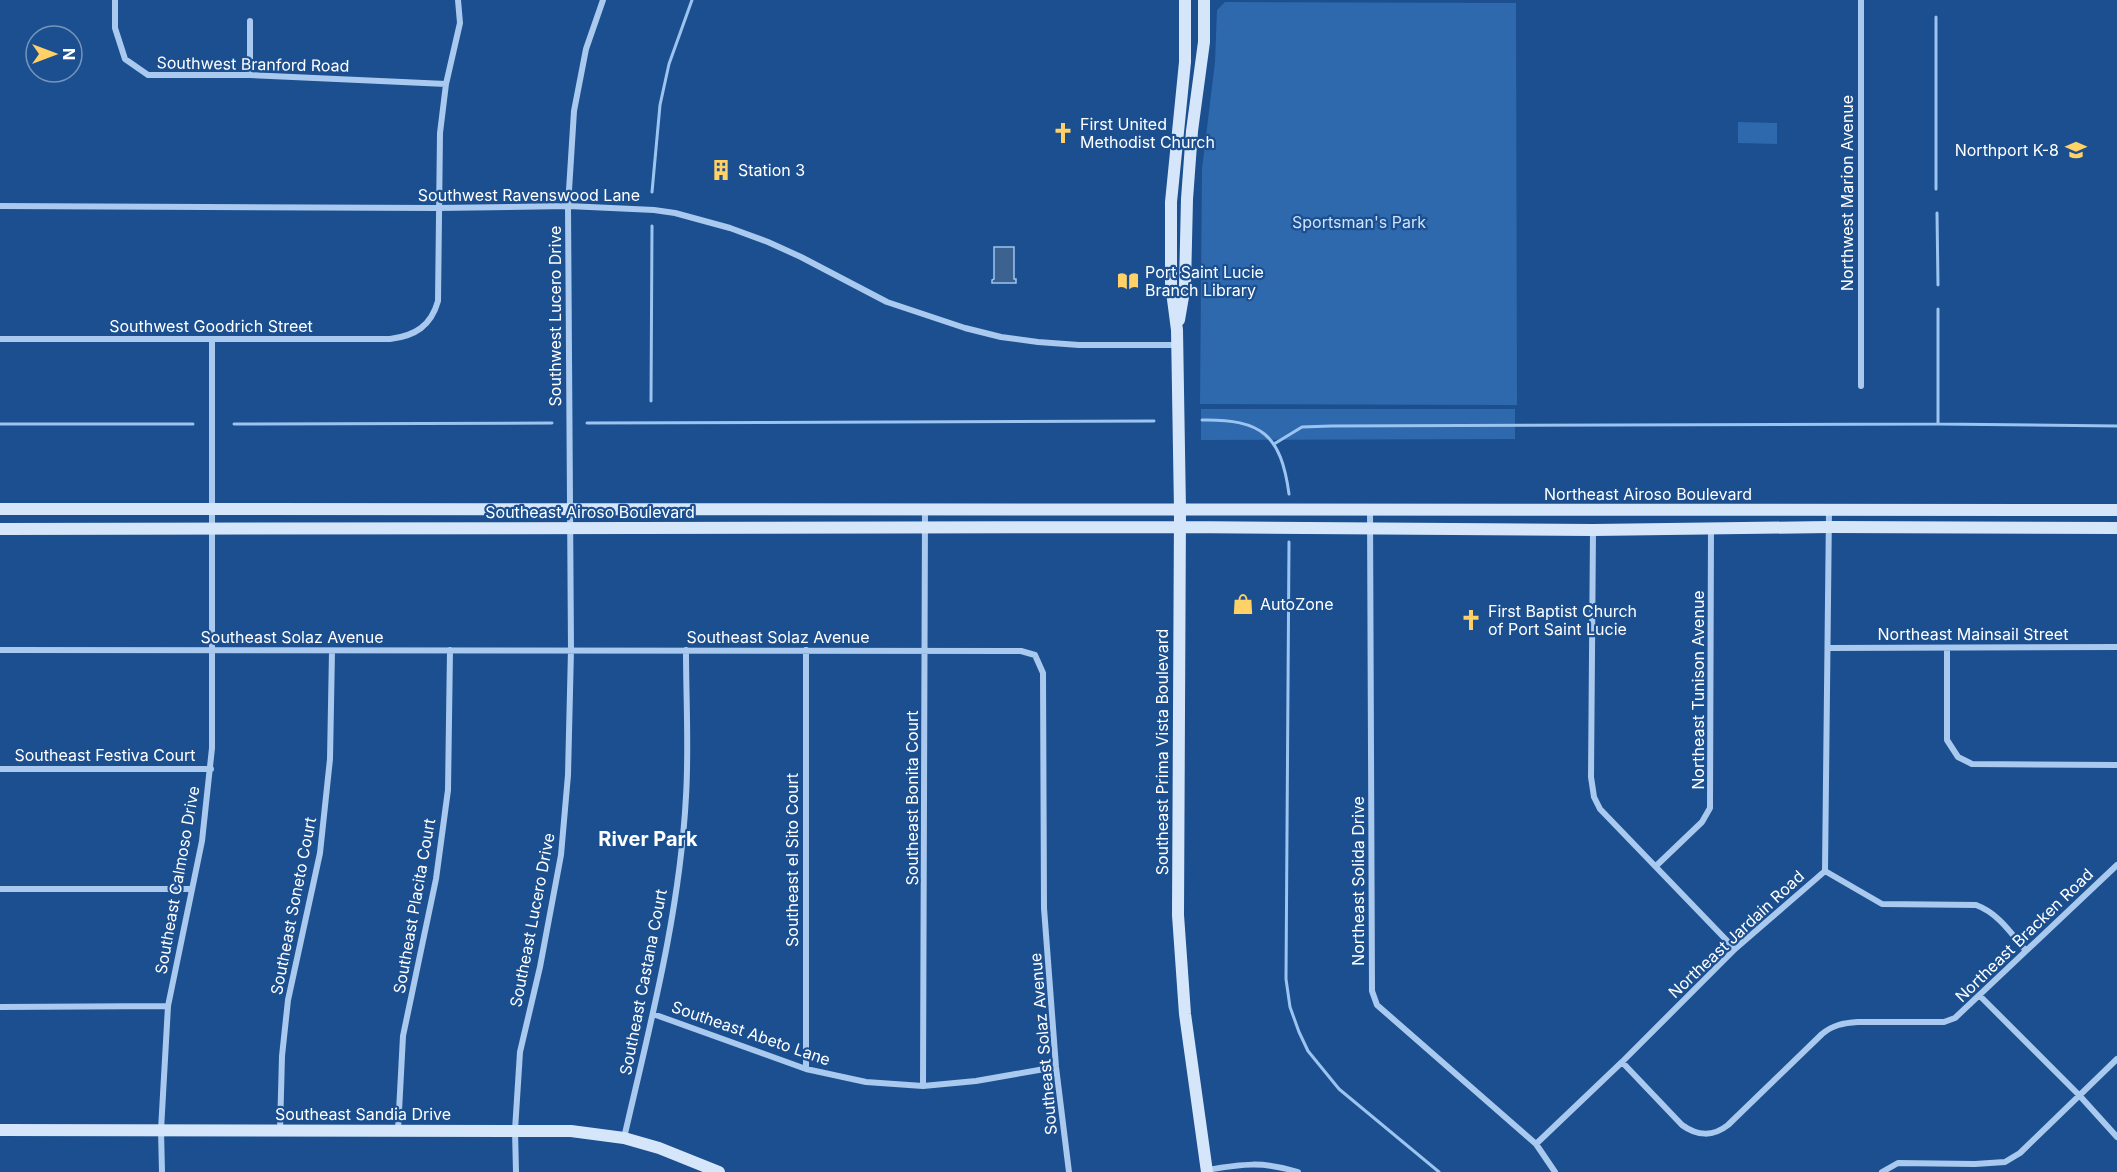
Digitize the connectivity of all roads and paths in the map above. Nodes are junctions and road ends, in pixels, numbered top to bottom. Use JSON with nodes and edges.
{"nodes":[{"id":1,"x":115,"y":0,"type":"edge"},
{"id":2,"x":458,"y":0,"type":"edge"},
{"id":3,"x":603,"y":0,"type":"edge"},
{"id":4,"x":1185,"y":0,"type":"edge"},
{"id":5,"x":1204,"y":0,"type":"edge"},
{"id":6,"x":1861,"y":0,"type":"edge"},
{"id":7,"x":250,"y":21,"type":"dead end"},
{"id":8,"x":249,"y":75,"type":"junction"},
{"id":9,"x":446,"y":84,"type":"junction"},
{"id":10,"x":0,"y":206,"type":"edge"},
{"id":11,"x":568,"y":206,"type":"junction"},
{"id":12,"x":437,"y":208,"type":"junction"},
{"id":13,"x":1177,"y":330,"type":"junction"},
{"id":14,"x":0,"y":339,"type":"edge"},
{"id":15,"x":212,"y":340,"type":"junction"},
{"id":16,"x":1177,"y":345,"type":"junction"},
{"id":17,"x":1861,"y":386,"type":"dead end"},
{"id":18,"x":0,"y":509,"type":"edge"},
{"id":19,"x":569,"y":509,"type":"junction"},
{"id":20,"x":744,"y":509,"type":"junction"},
{"id":21,"x":213,"y":510,"type":"junction"},
{"id":22,"x":398,"y":510,"type":"junction"},
{"id":23,"x":926,"y":510,"type":"junction"},
{"id":24,"x":1180,"y":510,"type":"junction"},
{"id":25,"x":1370,"y":510,"type":"junction"},
{"id":26,"x":1829,"y":510,"type":"junction"},
{"id":27,"x":2117,"y":510,"type":"edge"},
{"id":28,"x":1180,"y":527,"type":"junction"},
{"id":29,"x":1829,"y":527,"type":"junction"},
{"id":30,"x":1370,"y":528,"type":"junction"},
{"id":31,"x":1711,"y":528,"type":"junction"},
{"id":32,"x":2117,"y":528,"type":"edge"},
{"id":33,"x":0,"y":529,"type":"edge"},
{"id":34,"x":398,"y":529,"type":"junction"},
{"id":35,"x":569,"y":529,"type":"junction"},
{"id":36,"x":744,"y":529,"type":"junction"},
{"id":37,"x":925,"y":529,"type":"junction"},
{"id":38,"x":212,"y":530,"type":"junction"},
{"id":39,"x":1593,"y":531,"type":"junction"},
{"id":40,"x":2117,"y":647,"type":"edge"},
{"id":41,"x":1829,"y":648,"type":"junction"},
{"id":42,"x":1947,"y":648,"type":"junction"},
{"id":43,"x":0,"y":650,"type":"edge"},
{"id":44,"x":212,"y":650,"type":"junction"},
{"id":45,"x":450,"y":650,"type":"junction"},
{"id":46,"x":571,"y":650,"type":"junction"},
{"id":47,"x":686,"y":650,"type":"junction"},
{"id":48,"x":806,"y":650,"type":"junction"},
{"id":49,"x":332,"y":651,"type":"junction"},
{"id":50,"x":926,"y":651,"type":"junction"},
{"id":51,"x":2117,"y":765,"type":"edge"},
{"id":52,"x":0,"y":769,"type":"edge"},
{"id":53,"x":211,"y":769,"type":"junction"},
{"id":54,"x":2117,"y":865,"type":"edge"},
{"id":55,"x":1656,"y":866,"type":"junction"},
{"id":56,"x":1825,"y":871,"type":"junction"},
{"id":57,"x":0,"y":889,"type":"edge"},
{"id":58,"x":190,"y":889,"type":"junction"},
{"id":59,"x":1735,"y":949,"type":"junction"},
{"id":60,"x":2026,"y":951,"type":"junction"},
{"id":61,"x":1980,"y":996,"type":"junction"},
{"id":62,"x":0,"y":1006,"type":"edge"},
{"id":63,"x":168,"y":1006,"type":"junction"},
{"id":64,"x":653,"y":1014,"type":"junction"},
{"id":65,"x":2117,"y":1059,"type":"edge"},
{"id":66,"x":1622,"y":1062,"type":"junction"},
{"id":67,"x":1056,"y":1067,"type":"junction"},
{"id":68,"x":806,"y":1069,"type":"junction"},
{"id":69,"x":923,"y":1086,"type":"junction"},
{"id":70,"x":2079,"y":1095,"type":"junction"},
{"id":71,"x":0,"y":1130,"type":"edge"},
{"id":72,"x":161,"y":1130,"type":"junction"},
{"id":73,"x":280,"y":1130,"type":"junction"},
{"id":74,"x":398,"y":1130,"type":"junction"},
{"id":75,"x":516,"y":1130,"type":"junction"},
{"id":76,"x":2117,"y":1137,"type":"edge"},
{"id":77,"x":624,"y":1138,"type":"junction"},
{"id":78,"x":1536,"y":1144,"type":"junction"},
{"id":79,"x":1203,"y":1171,"type":"edge"},
{"id":80,"x":162,"y":1172,"type":"edge"},
{"id":81,"x":516,"y":1172,"type":"edge"},
{"id":82,"x":719,"y":1172,"type":"edge"},
{"id":83,"x":1069,"y":1172,"type":"edge"},
{"id":84,"x":1298,"y":1172,"type":"edge"},
{"id":85,"x":1555,"y":1172,"type":"edge"},
{"id":86,"x":1882,"y":1172,"type":"edge"}],
"edges":[{"from":1,"to":8,"type":"street","name":"Southwest Branford Road"},
{"from":2,"to":9,"type":"street"},
{"from":3,"to":11,"type":"street","name":"Southwest Lucero Drive"},
{"from":4,"to":13,"type":"main road"},
{"from":5,"to":13,"type":"main road"},
{"from":6,"to":17,"type":"street","name":"Northwest Marion Avenue"},
{"from":7,"to":8,"type":"street"},
{"from":8,"to":9,"type":"street","name":"Southwest Branford Road"},
{"from":9,"to":12,"type":"street"},
{"from":10,"to":12,"type":"street","name":"Southwest Ravenswood Lane"},
{"from":11,"to":12,"type":"street","name":"Southwest Ravenswood Lane"},
{"from":11,"to":16,"type":"street","name":"Southwest Ravenswood Lane"},
{"from":11,"to":19,"type":"street","name":"Southwest Lucero Drive"},
{"from":12,"to":15,"type":"street","name":"Southwest Goodrich Street"},
{"from":13,"to":16,"type":"main road","name":"Southeast Prima Vista Boulevard"},
{"from":14,"to":15,"type":"street","name":"Southwest Goodrich Street"},
{"from":15,"to":21,"type":"street","name":"Southeast Calmoso Drive"},
{"from":16,"to":24,"type":"main road","name":"Southeast Prima Vista Boulevard"},
{"from":18,"to":21,"type":"main road","name":"Southeast Airoso Boulevard"},
{"from":19,"to":20,"type":"main road","name":"Southeast Airoso Boulevard"},
{"from":19,"to":22,"type":"main road","name":"Southeast Airoso Boulevard"},
{"from":19,"to":35,"type":"street","name":"Southwest Lucero Drive"},
{"from":20,"to":23,"type":"main road","name":"Southeast Airoso Boulevard"},
{"from":20,"to":36,"type":"main road"},
{"from":21,"to":22,"type":"main road","name":"Southeast Airoso Boulevard"},
{"from":21,"to":38,"type":"street","name":"Southeast Calmoso Drive"},
{"from":22,"to":34,"type":"main road"},
{"from":23,"to":24,"type":"main road","name":"Southeast Airoso Boulevard"},
{"from":23,"to":37,"type":"street","name":"Southeast Bonita Court"},
{"from":24,"to":25,"type":"main road","name":"Northeast Airoso Boulevard"},
{"from":24,"to":28,"type":"main road","name":"Southeast Prima Vista Boulevard"},
{"from":25,"to":26,"type":"main road","name":"Northeast Airoso Boulevard"},
{"from":25,"to":30,"type":"street","name":"Northeast Solida Drive"},
{"from":26,"to":27,"type":"main road","name":"Northeast Airoso Boulevard"},
{"from":26,"to":29,"type":"street","name":"Northeast Jardain Road"},
{"from":28,"to":30,"type":"main road","name":"Northeast Airoso Boulevard"},
{"from":28,"to":37,"type":"main road","name":"Southeast Airoso Boulevard"},
{"from":28,"to":79,"type":"main road","name":"Southeast Prima Vista Boulevard"},
{"from":29,"to":31,"type":"main road","name":"Northeast Airoso Boulevard"},
{"from":29,"to":32,"type":"main road","name":"Northeast Airoso Boulevard"},
{"from":29,"to":41,"type":"street","name":"Northeast Jardain Road"},
{"from":30,"to":39,"type":"main road","name":"Northeast Airoso Boulevard"},
{"from":30,"to":78,"type":"street","name":"Northeast Solida Drive"},
{"from":31,"to":39,"type":"main road","name":"Northeast Airoso Boulevard"},
{"from":31,"to":55,"type":"street","name":"Northeast Tunison Avenue"},
{"from":33,"to":38,"type":"main road","name":"Southeast Airoso Boulevard"},
{"from":34,"to":35,"type":"main road","name":"Southeast Airoso Boulevard"},
{"from":34,"to":38,"type":"main road","name":"Southeast Airoso Boulevard"},
{"from":35,"to":36,"type":"main road","name":"Southeast Airoso Boulevard"},
{"from":35,"to":46,"type":"street","name":"Southeast Lucero Drive"},
{"from":36,"to":37,"type":"main road","name":"Southeast Airoso Boulevard"},
{"from":37,"to":50,"type":"street","name":"Southeast Bonita Court"},
{"from":38,"to":44,"type":"street","name":"Southeast Calmoso Drive"},
{"from":39,"to":55,"type":"street"},
{"from":40,"to":42,"type":"street","name":"Northeast Mainsail Street"},
{"from":41,"to":42,"type":"street","name":"Northeast Mainsail Street"},
{"from":41,"to":56,"type":"street","name":"Northeast Jardain Road"},
{"from":42,"to":51,"type":"street"},
{"from":43,"to":44,"type":"street","name":"Southeast Solaz Avenue"},
{"from":44,"to":49,"type":"street","name":"Southeast Solaz Avenue"},
{"from":44,"to":53,"type":"street","name":"Southeast Calmoso Drive"},
{"from":45,"to":46,"type":"street","name":"Southeast Solaz Avenue"},
{"from":45,"to":49,"type":"street","name":"Southeast Solaz Avenue"},
{"from":45,"to":74,"type":"street","name":"Southeast Placita Court"},
{"from":46,"to":47,"type":"street","name":"Southeast Solaz Avenue"},
{"from":46,"to":75,"type":"street","name":"Southeast Lucero Drive"},
{"from":47,"to":48,"type":"street","name":"Southeast Solaz Avenue"},
{"from":47,"to":64,"type":"street","name":"Southeast Castana Court"},
{"from":48,"to":50,"type":"street","name":"Southeast Solaz Avenue"},
{"from":48,"to":68,"type":"street","name":"Southeast el Sito Court"},
{"from":49,"to":73,"type":"street","name":"Southeast Soneto Court"},
{"from":50,"to":67,"type":"street","name":"Southeast Solaz Avenue"},
{"from":50,"to":69,"type":"street","name":"Southeast Bonita Court"},
{"from":52,"to":53,"type":"street","name":"Southeast Festiva Court"},
{"from":53,"to":58,"type":"street","name":"Southeast Calmoso Drive"},
{"from":54,"to":60,"type":"street","name":"Northeast Bracken Road"},
{"from":55,"to":59,"type":"street"},
{"from":56,"to":59,"type":"street","name":"Northeast Jardain Road"},
{"from":56,"to":60,"type":"street"},
{"from":57,"to":58,"type":"street"},
{"from":58,"to":63,"type":"street","name":"Southeast Calmoso Drive"},
{"from":59,"to":66,"type":"street","name":"Northeast Jardain Road"},
{"from":60,"to":61,"type":"street","name":"Northeast Bracken Road"},
{"from":61,"to":66,"type":"street","name":"Northeast Bracken Road"},
{"from":61,"to":70,"type":"street"},
{"from":62,"to":63,"type":"street"},
{"from":63,"to":72,"type":"street","name":"Southeast Calmoso Drive"},
{"from":64,"to":68,"type":"street","name":"Southeast Abeto Lane"},
{"from":64,"to":77,"type":"street","name":"Southeast Castana Court"},
{"from":65,"to":70,"type":"street"},
{"from":66,"to":78,"type":"street","name":"Northeast Jardain Road"},
{"from":67,"to":69,"type":"street","name":"Southeast Abeto Lane"},
{"from":67,"to":83,"type":"street","name":"Southeast Solaz Avenue"},
{"from":68,"to":69,"type":"street","name":"Southeast Abeto Lane"},
{"from":70,"to":76,"type":"street"},
{"from":70,"to":86,"type":"street"},
{"from":71,"to":72,"type":"main road","name":"Southeast Sandia Drive"},
{"from":72,"to":73,"type":"main road","name":"Southeast Sandia Drive"},
{"from":72,"to":80,"type":"street","name":"Southeast Calmoso Drive"},
{"from":73,"to":74,"type":"main road","name":"Southeast Sandia Drive"},
{"from":74,"to":75,"type":"main road","name":"Southeast Sandia Drive"},
{"from":75,"to":77,"type":"main road","name":"Southeast Sandia Drive"},
{"from":75,"to":81,"type":"street","name":"Southeast Lucero Drive"},
{"from":77,"to":82,"type":"main road","name":"Southeast Sandia Drive"},
{"from":78,"to":85,"type":"street","name":"Northeast Solida Drive"},
{"from":79,"to":84,"type":"street"}]}
